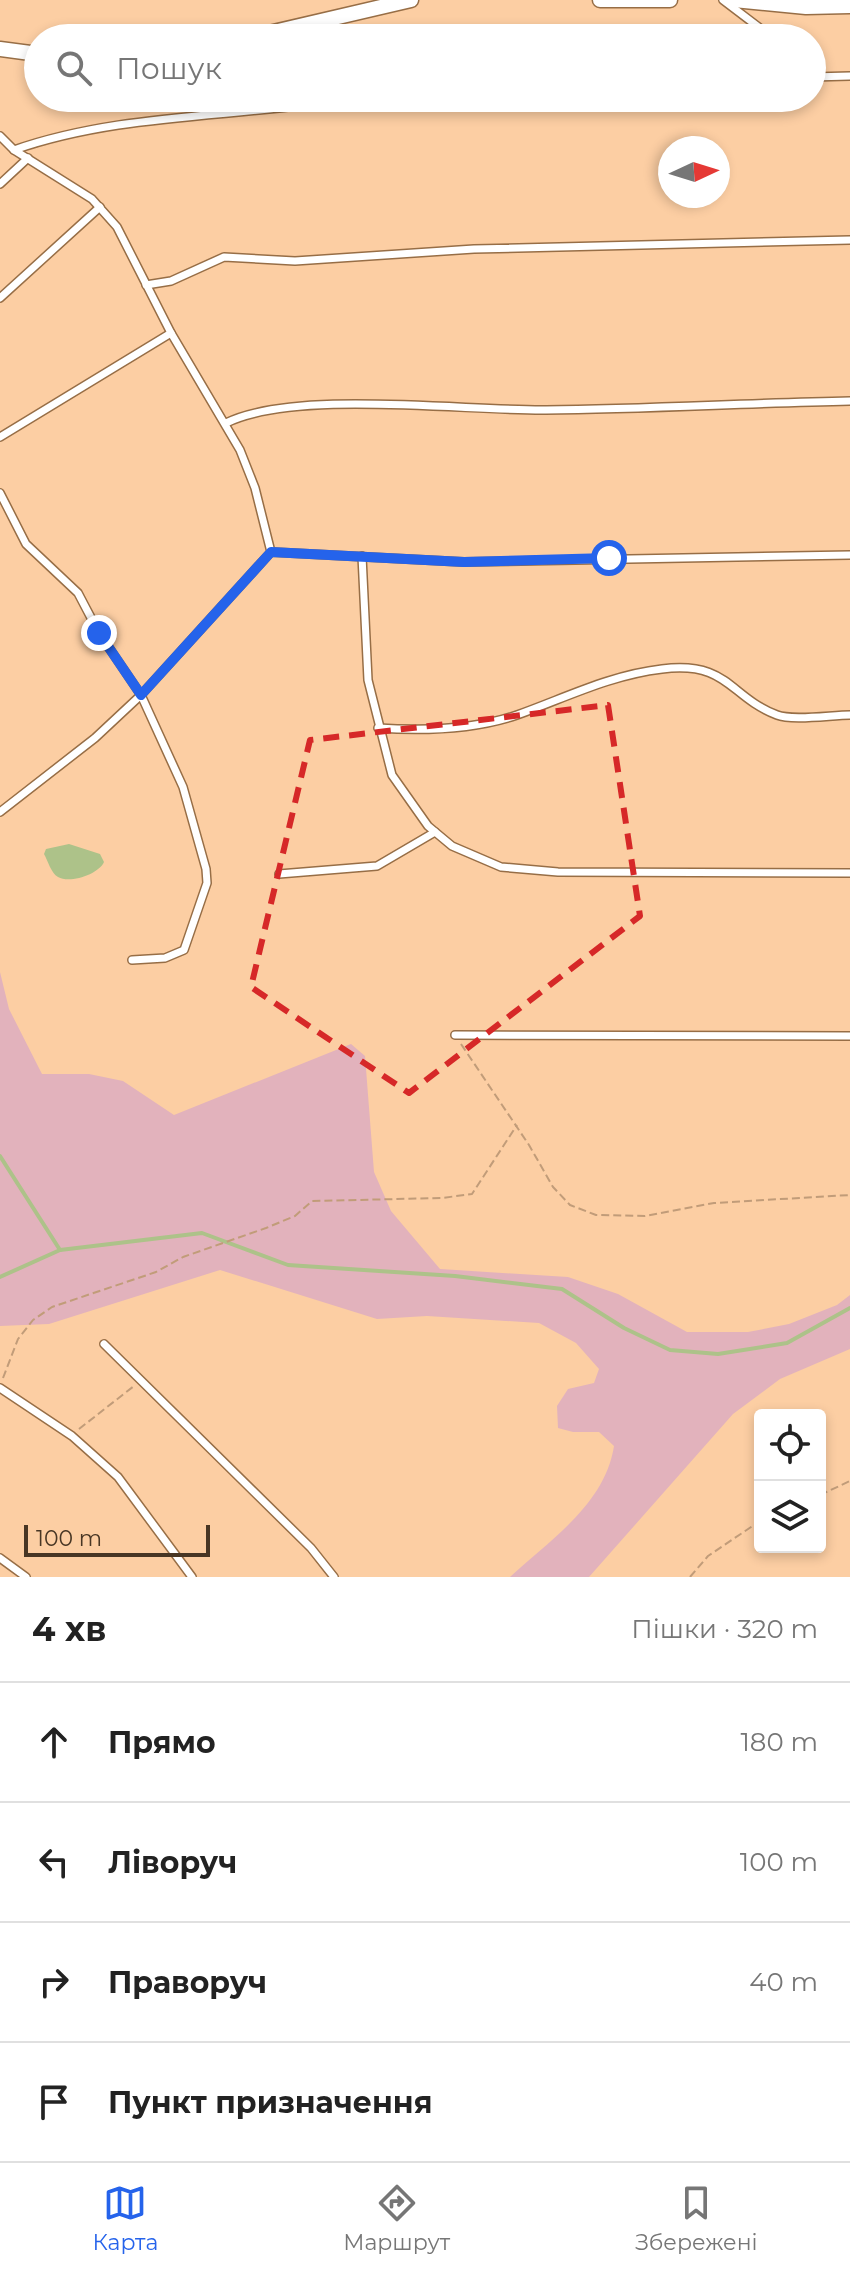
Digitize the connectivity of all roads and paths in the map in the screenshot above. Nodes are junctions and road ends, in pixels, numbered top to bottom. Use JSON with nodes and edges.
{"nodes":[{"id":1,"x":411,"y":0,"type":"edge"},
{"id":2,"x":600,"y":0,"type":"edge"},
{"id":3,"x":670,"y":0,"type":"edge"},
{"id":4,"x":723,"y":0,"type":"edge"},
{"id":5,"x":734,"y":0,"type":"edge"},
{"id":6,"x":850,"y":6,"type":"edge"},
{"id":7,"x":308,"y":24,"type":"edge"},
{"id":8,"x":755,"y":24,"type":"edge"},
{"id":9,"x":0,"y":49,"type":"edge"},
{"id":10,"x":24,"y":52,"type":"edge"},
{"id":11,"x":826,"y":75,"type":"edge"},
{"id":12,"x":850,"y":76,"type":"edge"},
{"id":13,"x":253,"y":112,"type":"edge"},
{"id":14,"x":0,"y":136,"type":"edge"},
{"id":15,"x":14,"y":150,"type":"junction"},
{"id":16,"x":28,"y":158,"type":"junction"},
{"id":17,"x":0,"y":184,"type":"edge"},
{"id":18,"x":100,"y":207,"type":"junction"},
{"id":19,"x":850,"y":240,"type":"edge"},
{"id":20,"x":146,"y":285,"type":"junction"},
{"id":21,"x":0,"y":298,"type":"edge"},
{"id":22,"x":171,"y":333,"type":"junction"},
{"id":23,"x":850,"y":401,"type":"edge"},
{"id":24,"x":226,"y":423,"type":"junction"},
{"id":25,"x":0,"y":437,"type":"edge"},
{"id":26,"x":0,"y":493,"type":"edge"},
{"id":27,"x":271,"y":552,"type":"junction"},
{"id":28,"x":850,"y":555,"type":"edge"},
{"id":29,"x":362,"y":556,"type":"junction"},
{"id":30,"x":141,"y":695,"type":"junction"},
{"id":31,"x":850,"y":715,"type":"edge"},
{"id":32,"x":378,"y":728,"type":"junction"},
{"id":33,"x":0,"y":812,"type":"edge"},
{"id":34,"x":435,"y":832,"type":"junction"},
{"id":35,"x":850,"y":873,"type":"edge"},
{"id":36,"x":279,"y":874,"type":"dead end"},
{"id":37,"x":132,"y":960,"type":"dead end"},
{"id":38,"x":455,"y":1035,"type":"joint"},
{"id":39,"x":850,"y":1036,"type":"edge"},
{"id":40,"x":517,"y":1125,"type":"junction"},
{"id":41,"x":850,"y":1195,"type":"edge"},
{"id":42,"x":104,"y":1344,"type":"dead end"},
{"id":43,"x":0,"y":1380,"type":"edge"},
{"id":44,"x":141,"y":1380,"type":"junction"},
{"id":45,"x":0,"y":1388,"type":"edge"},
{"id":46,"x":72,"y":1436,"type":"junction"},
{"id":47,"x":850,"y":1481,"type":"edge"},
{"id":48,"x":826,"y":1492,"type":"edge"},
{"id":49,"x":754,"y":1525,"type":"edge"},
{"id":50,"x":0,"y":1558,"type":"edge"},
{"id":51,"x":26,"y":1577,"type":"edge"},
{"id":52,"x":192,"y":1577,"type":"edge"},
{"id":53,"x":334,"y":1577,"type":"edge"},
{"id":54,"x":690,"y":1577,"type":"edge"}],
"edges":[{"from":1,"to":7,"type":"street"},
{"from":2,"to":3,"type":"street"},
{"from":4,"to":8,"type":"lane"},
{"from":5,"to":6,"type":"street"},
{"from":9,"to":10,"type":"street"},
{"from":11,"to":12,"type":"lane"},
{"from":13,"to":15,"type":"lane"},
{"from":14,"to":15,"type":"lane"},
{"from":15,"to":16,"type":"lane"},
{"from":16,"to":17,"type":"lane"},
{"from":16,"to":18,"type":"lane"},
{"from":18,"to":20,"type":"lane"},
{"from":18,"to":21,"type":"lane"},
{"from":19,"to":20,"type":"lane"},
{"from":20,"to":22,"type":"lane"},
{"from":22,"to":24,"type":"lane"},
{"from":22,"to":25,"type":"lane"},
{"from":23,"to":24,"type":"lane"},
{"from":24,"to":27,"type":"lane"},
{"from":26,"to":30,"type":"lane"},
{"from":27,"to":29,"type":"lane"},
{"from":27,"to":30,"type":"lane"},
{"from":28,"to":29,"type":"lane"},
{"from":29,"to":32,"type":"lane"},
{"from":30,"to":33,"type":"lane"},
{"from":30,"to":37,"type":"lane"},
{"from":31,"to":32,"type":"lane"},
{"from":32,"to":34,"type":"lane"},
{"from":34,"to":35,"type":"lane"},
{"from":34,"to":36,"type":"lane"},
{"from":38,"to":39,"type":"lane"},
{"from":38,"to":40,"type":"path"},
{"from":40,"to":41,"type":"path"},
{"from":40,"to":43,"type":"path"},
{"from":42,"to":44,"type":"lane"},
{"from":44,"to":46,"type":"path"},
{"from":44,"to":53,"type":"lane"},
{"from":45,"to":46,"type":"lane"},
{"from":46,"to":52,"type":"lane"},
{"from":47,"to":48,"type":"path"},
{"from":49,"to":54,"type":"path"},
{"from":50,"to":51,"type":"lane"}]}
